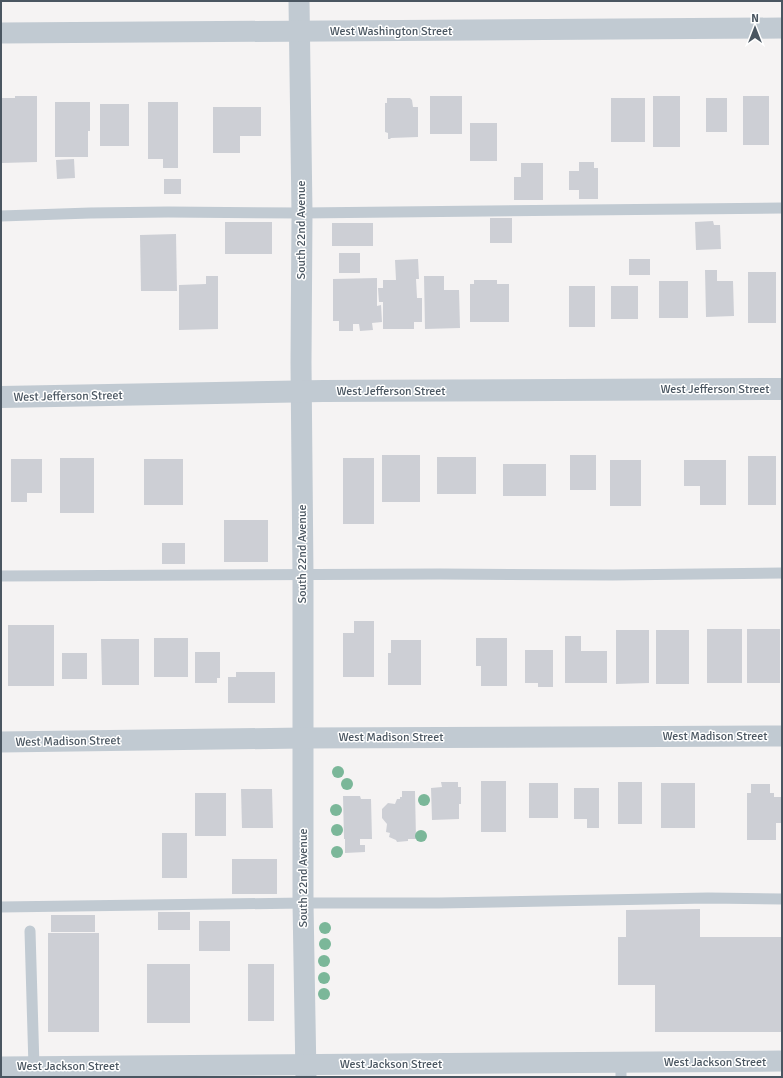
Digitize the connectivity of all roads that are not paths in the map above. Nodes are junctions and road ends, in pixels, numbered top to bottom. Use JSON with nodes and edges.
{"nodes":[{"id":1,"x":299,"y":1,"type":"edge"},
{"id":2,"x":782,"y":28,"type":"edge"},
{"id":3,"x":299,"y":31,"type":"junction"},
{"id":4,"x":1,"y":34,"type":"edge"},
{"id":5,"x":782,"y":208,"type":"edge"},
{"id":6,"x":302,"y":213,"type":"junction"},
{"id":7,"x":1,"y":216,"type":"edge"},
{"id":8,"x":782,"y":389,"type":"edge"},
{"id":9,"x":301,"y":392,"type":"junction"},
{"id":10,"x":1,"y":397,"type":"edge"},
{"id":11,"x":782,"y":573,"type":"edge"},
{"id":12,"x":303,"y":575,"type":"junction"},
{"id":13,"x":1,"y":576,"type":"edge"},
{"id":14,"x":782,"y":736,"type":"edge"},
{"id":15,"x":302,"y":738,"type":"junction"},
{"id":16,"x":1,"y":742,"type":"edge"},
{"id":17,"x":782,"y":899,"type":"edge"},
{"id":18,"x":303,"y":903,"type":"junction"},
{"id":19,"x":1,"y":907,"type":"edge"},
{"id":20,"x":30,"y":931,"type":"dead end"},
{"id":21,"x":782,"y":1061,"type":"edge"},
{"id":22,"x":1,"y":1066,"type":"edge"},
{"id":23,"x":36,"y":1070,"type":"edge"},
{"id":24,"x":621,"y":1070,"type":"edge"},
{"id":25,"x":180,"y":1071,"type":"edge"},
{"id":26,"x":306,"y":1071,"type":"edge"}],
"edges":[{"from":1,"to":3,"type":"street","name":"South 22nd Avenue"},
{"from":2,"to":3,"type":"street","name":"West Washington Street"},
{"from":3,"to":4,"type":"street","name":"West Washington Street"},
{"from":3,"to":6,"type":"street","name":"South 22nd Avenue"},
{"from":5,"to":6,"type":"lane"},
{"from":6,"to":7,"type":"lane"},
{"from":6,"to":9,"type":"street","name":"South 22nd Avenue"},
{"from":8,"to":9,"type":"street","name":"West Jefferson Street"},
{"from":9,"to":10,"type":"street","name":"West Jefferson Street"},
{"from":9,"to":12,"type":"street","name":"South 22nd Avenue"},
{"from":11,"to":12,"type":"lane"},
{"from":12,"to":13,"type":"lane"},
{"from":12,"to":15,"type":"street","name":"South 22nd Avenue"},
{"from":14,"to":15,"type":"street","name":"West Madison Street"},
{"from":15,"to":16,"type":"street","name":"West Madison Street"},
{"from":15,"to":18,"type":"street","name":"South 22nd Avenue"},
{"from":17,"to":18,"type":"lane"},
{"from":18,"to":19,"type":"lane"},
{"from":18,"to":26,"type":"street","name":"South 22nd Avenue"},
{"from":20,"to":23,"type":"lane"},
{"from":21,"to":24,"type":"street","name":"West Jackson Street"},
{"from":22,"to":23,"type":"street","name":"West Jackson Street"},
{"from":23,"to":25,"type":"street","name":"West Jackson Street"},
{"from":24,"to":26,"type":"street","name":"West Jackson Street"},
{"from":25,"to":26,"type":"street","name":"West Jackson Street"}]}
